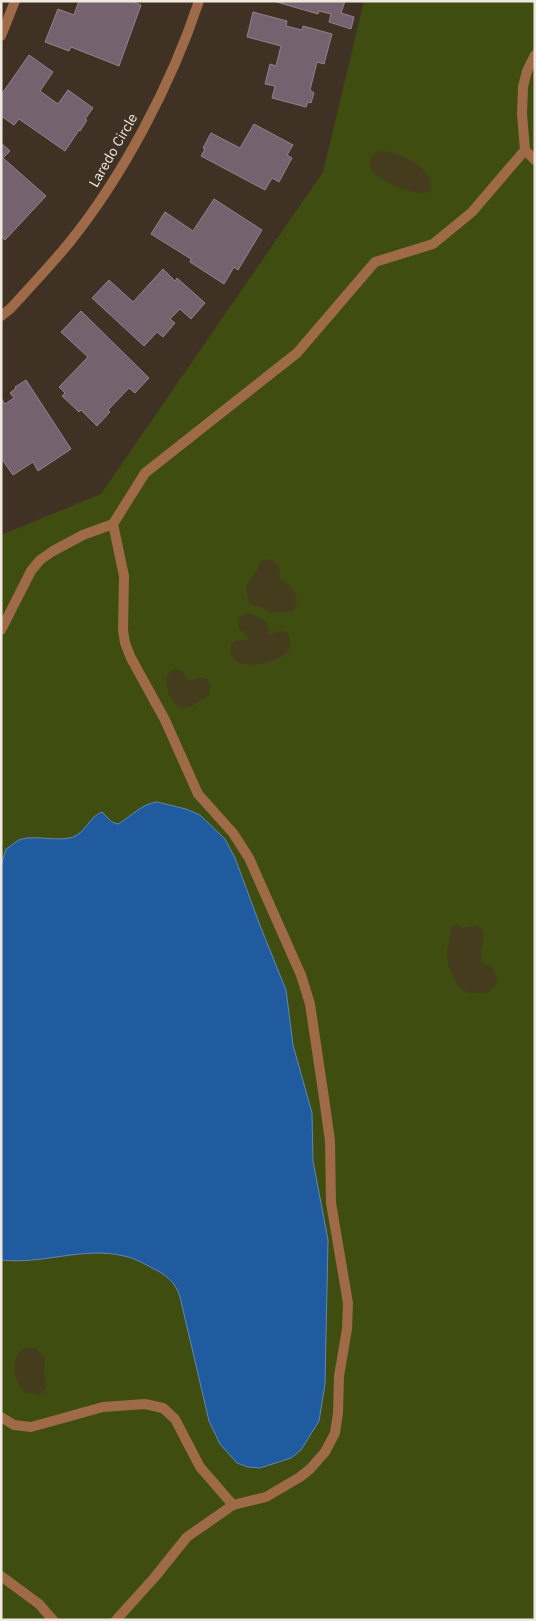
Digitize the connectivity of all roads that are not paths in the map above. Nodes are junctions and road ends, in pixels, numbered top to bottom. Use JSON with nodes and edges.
{"nodes":[{"id":1,"x":15,"y":1,"type":"edge"},
{"id":2,"x":199,"y":1,"type":"edge"},
{"id":3,"x":1,"y":36,"type":"edge"},
{"id":4,"x":535,"y":55,"type":"edge"},
{"id":5,"x":525,"y":150,"type":"junction"},
{"id":6,"x":535,"y":160,"type":"edge"},
{"id":7,"x":1,"y":316,"type":"edge"},
{"id":8,"x":113,"y":524,"type":"junction"},
{"id":9,"x":1,"y":630,"type":"edge"},
{"id":10,"x":1,"y":1417,"type":"edge"},
{"id":11,"x":233,"y":1505,"type":"junction"},
{"id":12,"x":1,"y":1576,"type":"edge"},
{"id":13,"x":53,"y":1620,"type":"edge"},
{"id":14,"x":116,"y":1620,"type":"edge"}],
"edges":[{"from":1,"to":3,"type":"street"},
{"from":2,"to":7,"type":"street","name":"Laredo Circle"},
{"from":4,"to":5,"type":"street"},
{"from":5,"to":6,"type":"street"},
{"from":5,"to":8,"type":"street"},
{"from":8,"to":9,"type":"street"},
{"from":8,"to":11,"type":"street"},
{"from":10,"to":11,"type":"street"},
{"from":11,"to":14,"type":"street"},
{"from":12,"to":13,"type":"street"}]}
